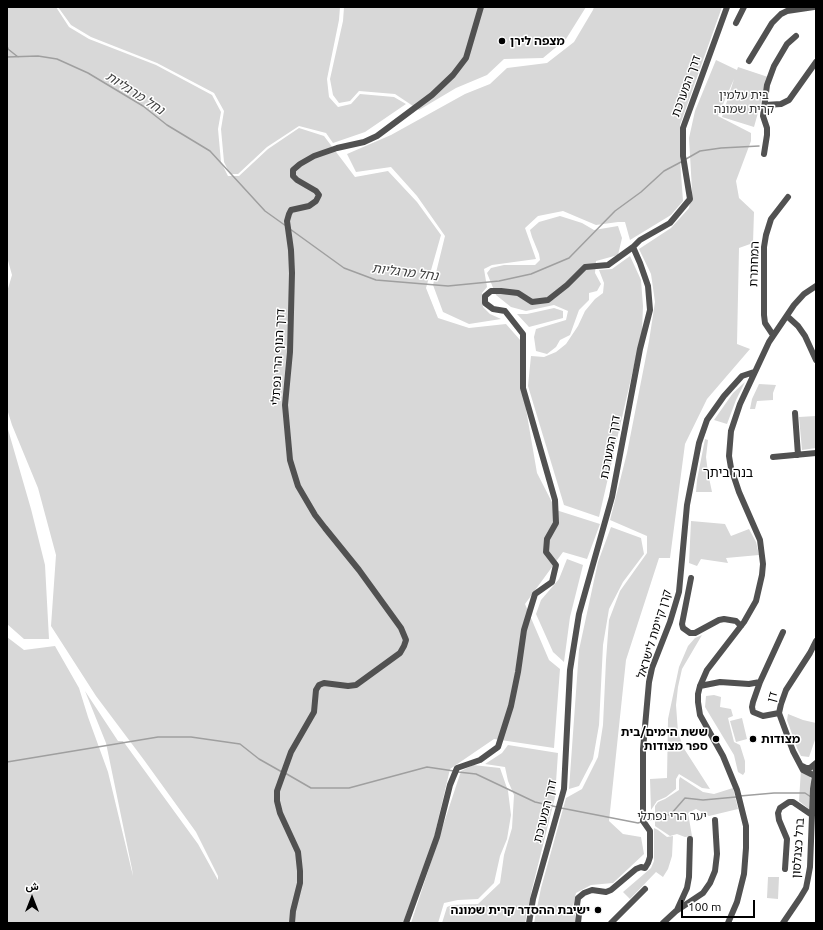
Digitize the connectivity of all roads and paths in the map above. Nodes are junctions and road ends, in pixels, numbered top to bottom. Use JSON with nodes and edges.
{"nodes":[{"id":1,"x":481,"y":7,"type":"edge"},
{"id":2,"x":727,"y":7,"type":"edge"},
{"id":3,"x":744,"y":7,"type":"edge"},
{"id":4,"x":780,"y":7,"type":"edge"},
{"id":5,"x":814,"y":7,"type":"edge"},
{"id":6,"x":781,"y":14,"type":"junction"},
{"id":7,"x":736,"y":24,"type":"dead end"},
{"id":8,"x":796,"y":36,"type":"dead end"},
{"id":9,"x":749,"y":61,"type":"dead end"},
{"id":10,"x":816,"y":62,"type":"edge"},
{"id":11,"x":764,"y":105,"type":"junction"},
{"id":12,"x":764,"y":154,"type":"dead end"},
{"id":13,"x":788,"y":197,"type":"dead end"},
{"id":14,"x":633,"y":247,"type":"junction"},
{"id":15,"x":816,"y":286,"type":"edge"},
{"id":16,"x":787,"y":316,"type":"junction"},
{"id":17,"x":773,"y":335,"type":"junction"},
{"id":18,"x":816,"y":360,"type":"edge"},
{"id":19,"x":754,"y":372,"type":"junction"},
{"id":20,"x":795,"y":413,"type":"dead end"},
{"id":21,"x":816,"y":453,"type":"edge"},
{"id":22,"x":798,"y":455,"type":"junction"},
{"id":23,"x":773,"y":457,"type":"dead end"},
{"id":24,"x":691,"y":578,"type":"dead end"},
{"id":25,"x":741,"y":626,"type":"junction"},
{"id":26,"x":783,"y":632,"type":"dead end"},
{"id":27,"x":816,"y":641,"type":"edge"},
{"id":28,"x":760,"y":682,"type":"junction"},
{"id":29,"x":700,"y":686,"type":"junction"},
{"id":30,"x":779,"y":713,"type":"junction"},
{"id":31,"x":816,"y":763,"type":"edge"},
{"id":32,"x":800,"y":764,"type":"junction"},
{"id":33,"x":816,"y":769,"type":"edge"},
{"id":34,"x":815,"y":776,"type":"junction"},
{"id":35,"x":812,"y":815,"type":"junction"},
{"id":36,"x":715,"y":820,"type":"dead end"},
{"id":37,"x":690,"y":839,"type":"dead end"},
{"id":38,"x":785,"y":868,"type":"dead end"},
{"id":39,"x":645,"y":889,"type":"dead end"},
{"id":40,"x":676,"y":911,"type":"junction"},
{"id":41,"x":292,"y":923,"type":"edge"},
{"id":42,"x":406,"y":923,"type":"edge"},
{"id":43,"x":529,"y":923,"type":"edge"},
{"id":44,"x":578,"y":923,"type":"edge"},
{"id":45,"x":611,"y":923,"type":"edge"},
{"id":46,"x":663,"y":923,"type":"edge"},
{"id":47,"x":728,"y":923,"type":"edge"},
{"id":48,"x":783,"y":923,"type":"edge"}],
"edges":[{"from":1,"to":41,"type":"street","name":"דרך הנוף הרי נפתלי"},
{"from":2,"to":14,"type":"street","name":"דרך המערכת"},
{"from":3,"to":7,"type":"street"},
{"from":4,"to":6,"type":"street"},
{"from":5,"to":6,"type":"street"},
{"from":6,"to":9,"type":"street"},
{"from":8,"to":11,"type":"street"},
{"from":10,"to":11,"type":"street"},
{"from":11,"to":12,"type":"street"},
{"from":13,"to":17,"type":"street","name":"המחתרת"},
{"from":14,"to":42,"type":"street"},
{"from":14,"to":43,"type":"street","name":"דרך המערכת"},
{"from":15,"to":16,"type":"street"},
{"from":16,"to":17,"type":"street"},
{"from":16,"to":18,"type":"street"},
{"from":17,"to":19,"type":"street"},
{"from":19,"to":25,"type":"street"},
{"from":19,"to":44,"type":"street","name":"קרן קיימת לישראל"},
{"from":20,"to":22,"type":"street"},
{"from":21,"to":22,"type":"street"},
{"from":22,"to":23,"type":"street"},
{"from":24,"to":25,"type":"street"},
{"from":25,"to":29,"type":"street"},
{"from":26,"to":28,"type":"street"},
{"from":27,"to":30,"type":"street","name":"דן"},
{"from":28,"to":29,"type":"street"},
{"from":28,"to":30,"type":"street"},
{"from":29,"to":47,"type":"street"},
{"from":30,"to":32,"type":"street","name":"דן"},
{"from":31,"to":32,"type":"street"},
{"from":32,"to":34,"type":"street","name":"דן"},
{"from":33,"to":34,"type":"street","name":"ברל כצנלסון"},
{"from":34,"to":35,"type":"street","name":"ברל כצנלסון"},
{"from":35,"to":38,"type":"street"},
{"from":35,"to":48,"type":"street","name":"ברל כצנלסון"},
{"from":36,"to":40,"type":"street"},
{"from":37,"to":40,"type":"street"},
{"from":39,"to":45,"type":"street"},
{"from":40,"to":46,"type":"street"}]}
